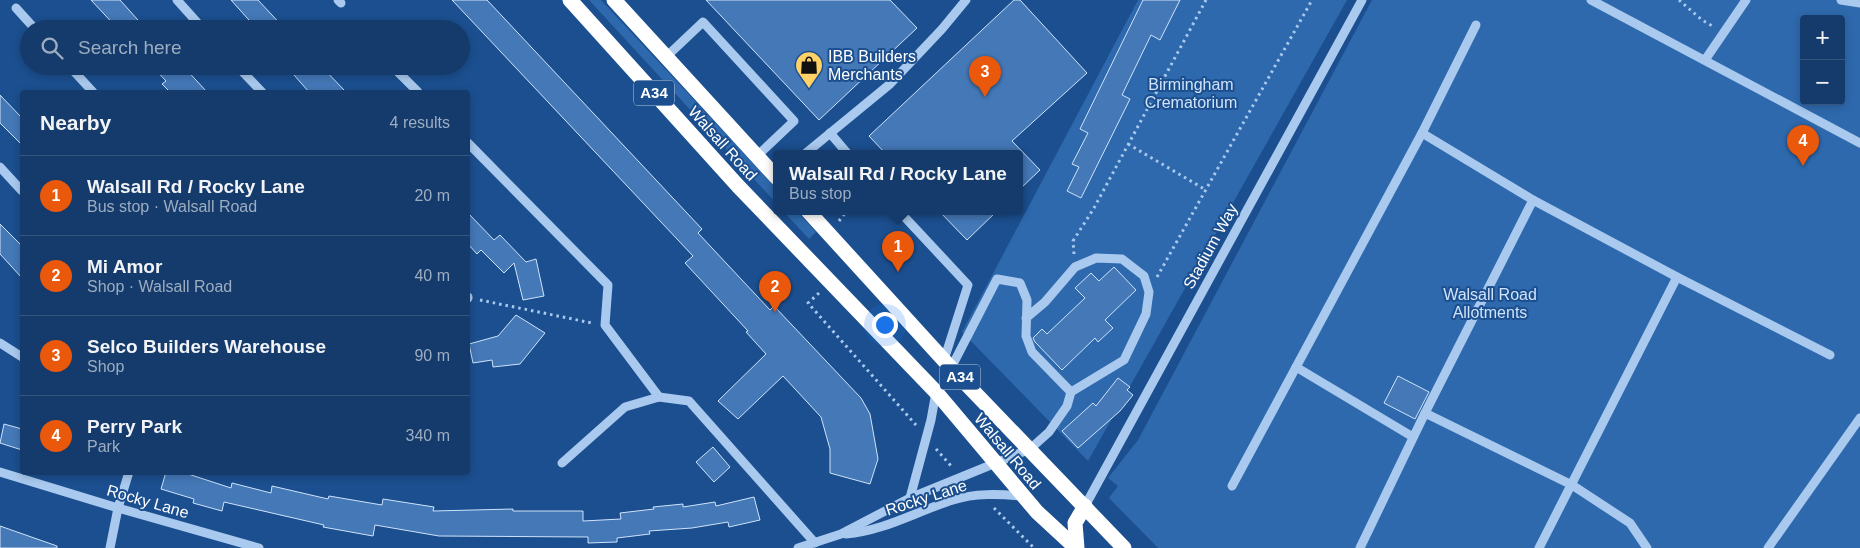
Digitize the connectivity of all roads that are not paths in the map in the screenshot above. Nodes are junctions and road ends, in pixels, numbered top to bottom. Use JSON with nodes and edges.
{"nodes":[{"id":1,"x":177,"y":0,"type":"edge"},
{"id":2,"x":570,"y":0,"type":"edge"},
{"id":3,"x":614,"y":0,"type":"edge"},
{"id":4,"x":966,"y":0,"type":"edge"},
{"id":5,"x":1362,"y":0,"type":"edge"},
{"id":6,"x":1591,"y":0,"type":"edge"},
{"id":7,"x":1746,"y":0,"type":"edge"},
{"id":8,"x":1840,"y":0,"type":"edge"},
{"id":9,"x":1860,"y":3,"type":"edge"},
{"id":10,"x":16,"y":8,"type":"dead end"},
{"id":11,"x":27,"y":20,"type":"edge"},
{"id":12,"x":195,"y":20,"type":"edge"},
{"id":13,"x":1476,"y":25,"type":"dead end"},
{"id":14,"x":666,"y":56,"type":"junction"},
{"id":15,"x":1705,"y":60,"type":"junction"},
{"id":16,"x":77,"y":75,"type":"edge"},
{"id":17,"x":246,"y":75,"type":"edge"},
{"id":18,"x":401,"y":75,"type":"edge"},
{"id":19,"x":91,"y":90,"type":"edge"},
{"id":20,"x":260,"y":90,"type":"edge"},
{"id":21,"x":416,"y":90,"type":"edge"},
{"id":22,"x":830,"y":133,"type":"junction"},
{"id":23,"x":1422,"y":133,"type":"junction"},
{"id":24,"x":1860,"y":143,"type":"edge"},
{"id":25,"x":470,"y":145,"type":"edge"},
{"id":26,"x":810,"y":150,"type":"edge"},
{"id":27,"x":845,"y":150,"type":"edge"},
{"id":28,"x":757,"y":156,"type":"junction"},
{"id":29,"x":0,"y":167,"type":"edge"},
{"id":30,"x":773,"y":175,"type":"edge"},
{"id":31,"x":20,"y":189,"type":"edge"},
{"id":32,"x":1533,"y":200,"type":"junction"},
{"id":33,"x":812,"y":215,"type":"edge"},
{"id":34,"x":903,"y":215,"type":"edge"},
{"id":35,"x":1676,"y":277,"type":"junction"},
{"id":36,"x":1026,"y":318,"type":"junction"},
{"id":37,"x":0,"y":343,"type":"edge"},
{"id":38,"x":1830,"y":355,"type":"dead end"},
{"id":39,"x":20,"y":356,"type":"edge"},
{"id":40,"x":948,"y":364,"type":"junction"},
{"id":41,"x":1296,"y":367,"type":"junction"},
{"id":42,"x":936,"y":392,"type":"junction"},
{"id":43,"x":1071,"y":392,"type":"junction"},
{"id":44,"x":659,"y":397,"type":"junction"},
{"id":45,"x":1425,"y":414,"type":"junction"},
{"id":46,"x":1860,"y":418,"type":"edge"},
{"id":47,"x":1414,"y":437,"type":"junction"},
{"id":48,"x":1030,"y":449,"type":"junction"},
{"id":49,"x":562,"y":463,"type":"dead end"},
{"id":50,"x":995,"y":463,"type":"junction"},
{"id":51,"x":0,"y":472,"type":"edge"},
{"id":52,"x":129,"y":475,"type":"edge"},
{"id":53,"x":1572,"y":484,"type":"junction"},
{"id":54,"x":1232,"y":486,"type":"dead end"},
{"id":55,"x":1022,"y":496,"type":"junction"},
{"id":56,"x":910,"y":498,"type":"junction"},
{"id":57,"x":1085,"y":506,"type":"junction"},
{"id":58,"x":118,"y":508,"type":"junction"},
{"id":59,"x":841,"y":534,"type":"junction"},
{"id":60,"x":815,"y":543,"type":"junction"},
{"id":61,"x":110,"y":548,"type":"edge"},
{"id":62,"x":259,"y":548,"type":"edge"},
{"id":63,"x":798,"y":548,"type":"edge"},
{"id":64,"x":1077,"y":548,"type":"edge"},
{"id":65,"x":1124,"y":548,"type":"edge"},
{"id":66,"x":1360,"y":548,"type":"edge"},
{"id":67,"x":1539,"y":548,"type":"edge"},
{"id":68,"x":1647,"y":548,"type":"edge"},
{"id":69,"x":1768,"y":548,"type":"edge"}],
"edges":[{"from":1,"to":12,"type":"street"},
{"from":2,"to":42,"type":"highway","name":"Walsall Road","number":"A34"},
{"from":3,"to":14,"type":"highway","name":"Walsall Road","number":"A34"},
{"from":4,"to":22,"type":"street"},
{"from":5,"to":57,"type":"street","name":"Stadium Way"},
{"from":6,"to":15,"type":"street"},
{"from":7,"to":15,"type":"street"},
{"from":8,"to":9,"type":"street"},
{"from":10,"to":11,"type":"street"},
{"from":13,"to":23,"type":"street"},
{"from":14,"to":28,"type":"highway","name":"Walsall Road","number":"A34"},
{"from":14,"to":28,"type":"street"},
{"from":15,"to":24,"type":"street"},
{"from":16,"to":19,"type":"street"},
{"from":17,"to":20,"type":"street"},
{"from":18,"to":21,"type":"street"},
{"from":22,"to":26,"type":"street"},
{"from":22,"to":27,"type":"street"},
{"from":23,"to":32,"type":"street"},
{"from":23,"to":41,"type":"street"},
{"from":25,"to":44,"type":"street"},
{"from":28,"to":30,"type":"highway","name":"Walsall Road","number":"A34"},
{"from":29,"to":31,"type":"street"},
{"from":32,"to":35,"type":"street"},
{"from":32,"to":45,"type":"street"},
{"from":33,"to":40,"type":"highway","name":"Walsall Road","number":"A34"},
{"from":34,"to":40,"type":"street"},
{"from":35,"to":38,"type":"street"},
{"from":35,"to":53,"type":"street"},
{"from":36,"to":40,"type":"street"},
{"from":36,"to":43,"type":"street"},
{"from":36,"to":43,"type":"street"},
{"from":37,"to":39,"type":"street"},
{"from":40,"to":48,"type":"highway","name":"Walsall Road","number":"A34"},
{"from":41,"to":47,"type":"street"},
{"from":41,"to":54,"type":"street"},
{"from":42,"to":50,"type":"highway","name":"Walsall Road","number":"A34"},
{"from":42,"to":56,"type":"street","name":"Rocky Lane"},
{"from":43,"to":48,"type":"street"},
{"from":44,"to":49,"type":"street"},
{"from":44,"to":60,"type":"street"},
{"from":45,"to":47,"type":"street"},
{"from":45,"to":53,"type":"street"},
{"from":46,"to":69,"type":"street"},
{"from":47,"to":66,"type":"street"},
{"from":48,"to":50,"type":"street","name":"Rocky Lane"},
{"from":48,"to":57,"type":"highway","name":"Walsall Road","number":"A34"},
{"from":50,"to":55,"type":"highway","name":"Walsall Road","number":"A34"},
{"from":50,"to":56,"type":"street","name":"Rocky Lane"},
{"from":51,"to":58,"type":"street","name":"Rocky Lane"},
{"from":52,"to":58,"type":"street"},
{"from":53,"to":67,"type":"street"},
{"from":53,"to":68,"type":"street"},
{"from":55,"to":59,"type":"street","name":"Rocky Lane"},
{"from":55,"to":64,"type":"highway","name":"Walsall Road","number":"A34"},
{"from":56,"to":59,"type":"street","name":"Rocky Lane"},
{"from":57,"to":64,"type":"highway"},
{"from":57,"to":65,"type":"highway","name":"Walsall Road","number":"A34"},
{"from":58,"to":61,"type":"street"},
{"from":58,"to":62,"type":"street","name":"Rocky Lane"},
{"from":59,"to":60,"type":"street","name":"Rocky Lane"},
{"from":60,"to":63,"type":"street","name":"Rocky Lane"}]}
